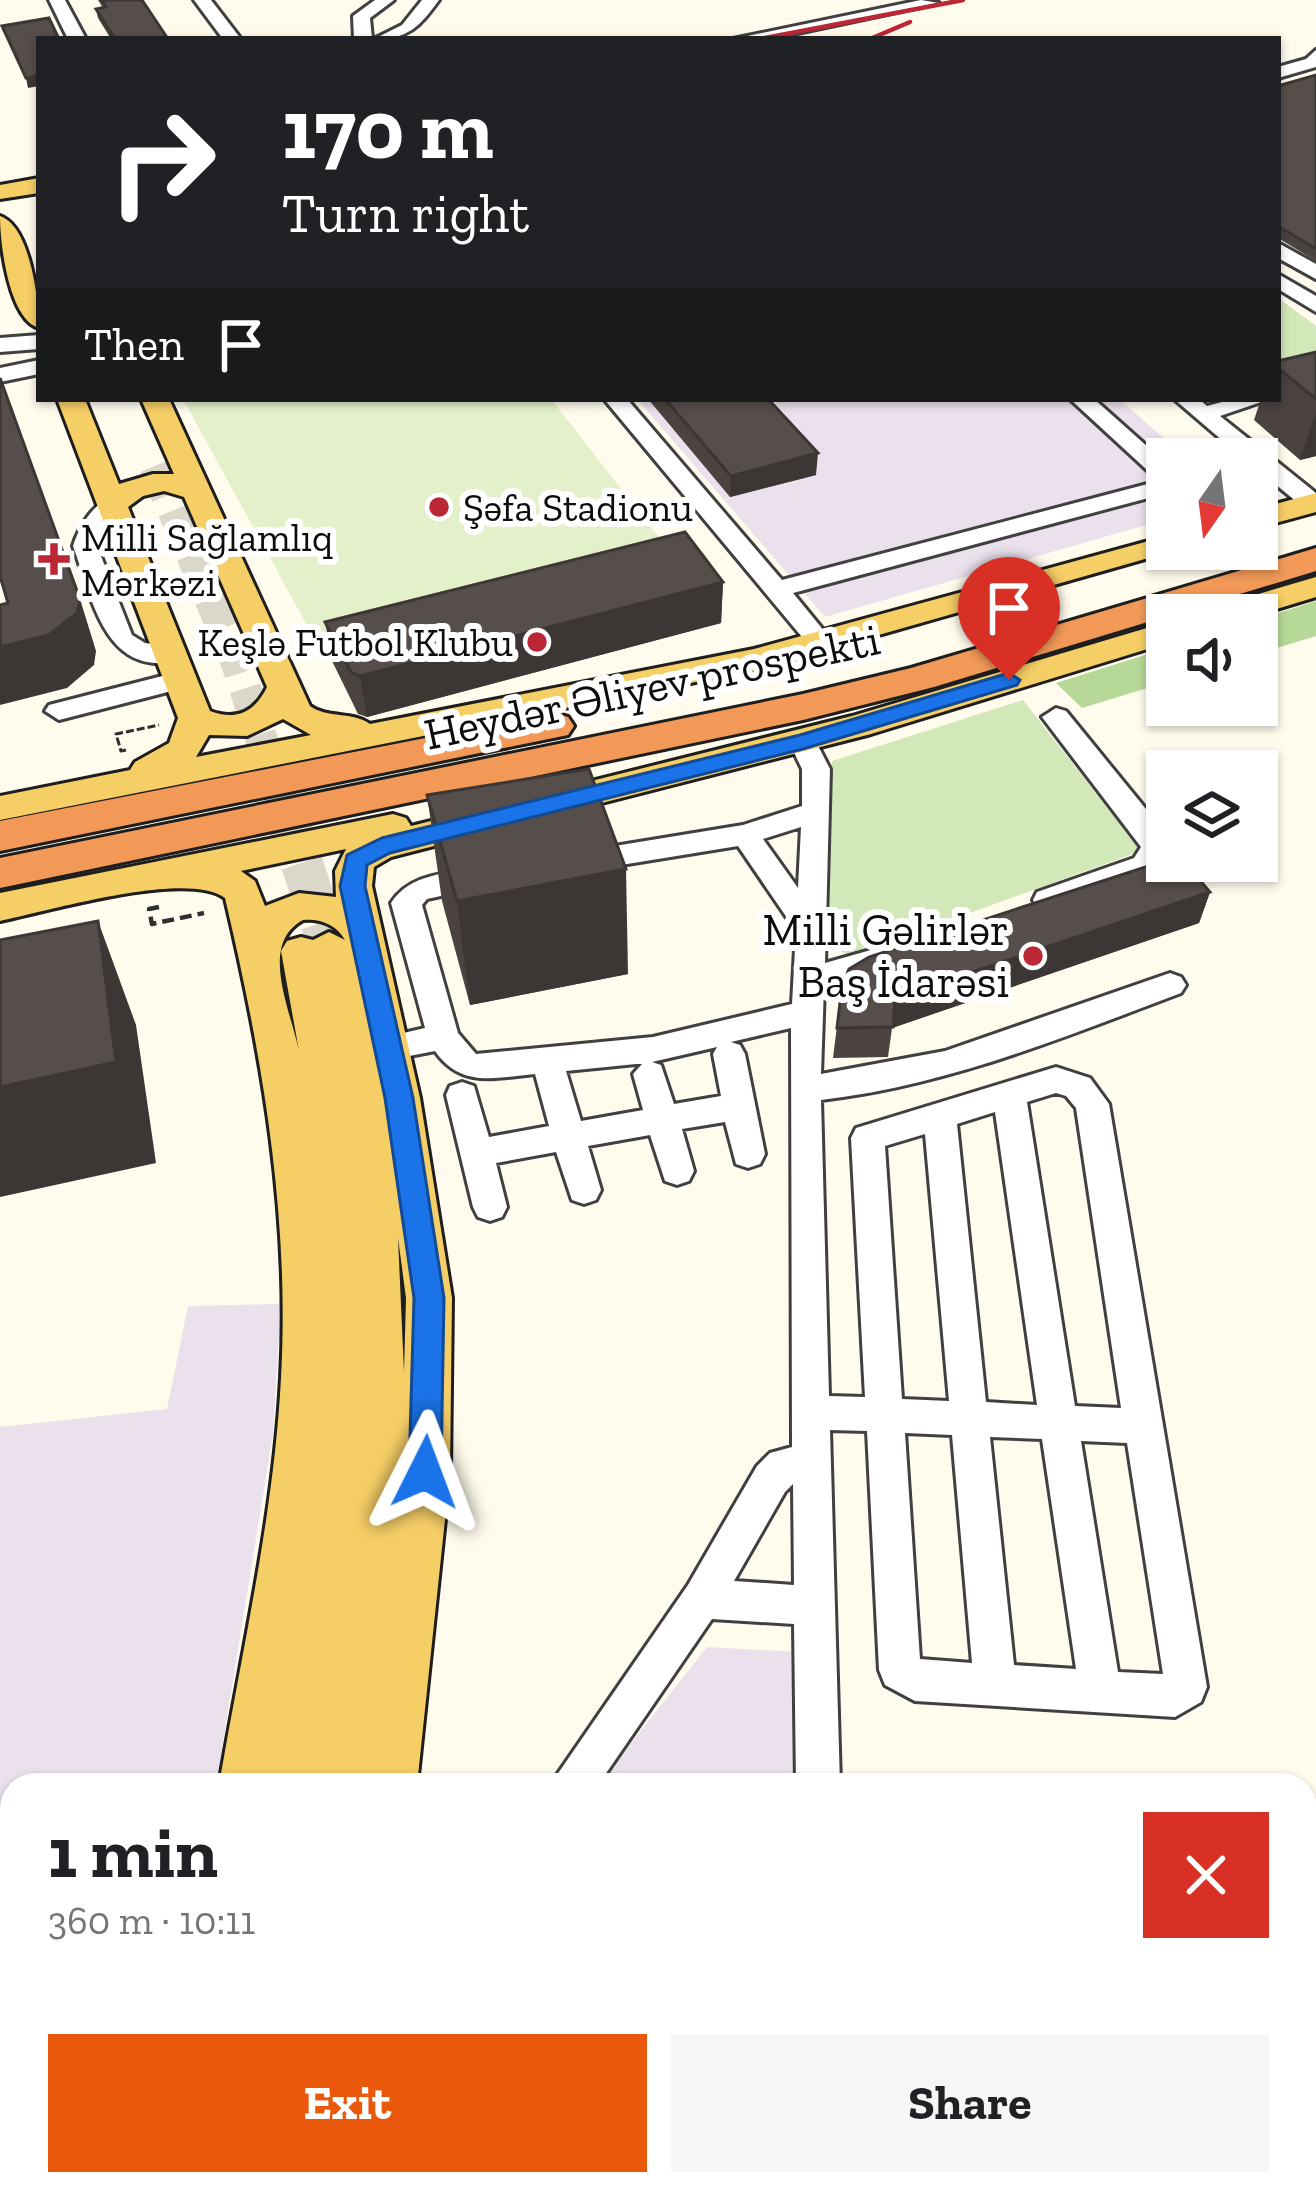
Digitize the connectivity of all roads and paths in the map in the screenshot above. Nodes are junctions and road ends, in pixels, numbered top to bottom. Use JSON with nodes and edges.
{"nodes":[{"id":1,"x":57,"y":0,"type":"edge"},
{"id":2,"x":202,"y":0,"type":"edge"},
{"id":3,"x":431,"y":0,"type":"edge"},
{"id":4,"x":370,"y":3,"type":"edge"},
{"id":5,"x":931,"y":3,"type":"edge"},
{"id":6,"x":75,"y":36,"type":"edge"},
{"id":7,"x":230,"y":36,"type":"edge"},
{"id":8,"x":363,"y":36,"type":"edge"},
{"id":9,"x":390,"y":36,"type":"edge"},
{"id":10,"x":758,"y":36,"type":"edge"},
{"id":11,"x":1316,"y":55,"type":"edge"},
{"id":12,"x":1281,"y":73,"type":"edge"},
{"id":13,"x":36,"y":173,"type":"edge"},
{"id":14,"x":0,"y":174,"type":"edge"},
{"id":15,"x":36,"y":186,"type":"edge"},
{"id":16,"x":0,"y":192,"type":"edge"},
{"id":17,"x":0,"y":202,"type":"edge"},
{"id":18,"x":0,"y":224,"type":"edge"},
{"id":19,"x":36,"y":248,"type":"edge"},
{"id":20,"x":1281,"y":251,"type":"edge"},
{"id":21,"x":1316,"y":273,"type":"edge"},
{"id":22,"x":1281,"y":282,"type":"edge"},
{"id":23,"x":1316,"y":306,"type":"edge"},
{"id":24,"x":36,"y":313,"type":"edge"},
{"id":25,"x":36,"y":341,"type":"edge"},
{"id":26,"x":0,"y":345,"type":"edge"},
{"id":27,"x":36,"y":369,"type":"edge"},
{"id":28,"x":0,"y":376,"type":"edge"},
{"id":29,"x":72,"y":402,"type":"edge"},
{"id":30,"x":102,"y":402,"type":"edge"},
{"id":31,"x":126,"y":402,"type":"edge"},
{"id":32,"x":156,"y":402,"type":"edge"},
{"id":33,"x":618,"y":402,"type":"edge"},
{"id":34,"x":1085,"y":402,"type":"edge"},
{"id":35,"x":1235,"y":402,"type":"edge"},
{"id":36,"x":1194,"y":407,"type":"edge"},
{"id":37,"x":1146,"y":457,"type":"edge"},
{"id":38,"x":198,"y":491,"type":"junction"},
{"id":39,"x":1146,"y":492,"type":"edge"},
{"id":40,"x":113,"y":504,"type":"junction"},
{"id":41,"x":1315,"y":511,"type":"edge"},
{"id":42,"x":1278,"y":516,"type":"edge"},
{"id":43,"x":1278,"y":533,"type":"edge"},
{"id":44,"x":1146,"y":551,"type":"edge"},
{"id":45,"x":1316,"y":559,"type":"edge"},
{"id":46,"x":1169,"y":570,"type":"edge"},
{"id":47,"x":1316,"y":586,"type":"edge"},
{"id":48,"x":778,"y":589,"type":"junction"},
{"id":49,"x":1278,"y":598,"type":"edge"},
{"id":50,"x":1146,"y":638,"type":"edge"},
{"id":51,"x":821,"y":643,"type":"junction"},
{"id":52,"x":178,"y":667,"type":"junction"},
{"id":53,"x":283,"y":689,"type":"junction"},
{"id":54,"x":59,"y":711,"type":"dead end"},
{"id":55,"x":1056,"y":717,"type":"dead end"},
{"id":56,"x":195,"y":718,"type":"junction"},
{"id":57,"x":422,"y":726,"type":"junction"},
{"id":58,"x":803,"y":742,"type":"junction"},
{"id":59,"x":121,"y":751,"type":"dead end"},
{"id":60,"x":748,"y":756,"type":"junction"},
{"id":61,"x":106,"y":787,"type":"junction"},
{"id":62,"x":0,"y":808,"type":"edge"},
{"id":63,"x":815,"y":812,"type":"junction"},
{"id":64,"x":745,"y":835,"type":"junction"},
{"id":65,"x":0,"y":836,"type":"edge"},
{"id":66,"x":545,"y":868,"type":"edge"},
{"id":67,"x":0,"y":873,"type":"edge"},
{"id":68,"x":500,"y":875,"type":"edge"},
{"id":69,"x":138,"y":879,"type":"junction"},
{"id":70,"x":0,"y":907,"type":"edge"},
{"id":71,"x":1010,"y":913,"type":"edge"},
{"id":72,"x":204,"y":914,"type":"dead end"},
{"id":73,"x":152,"y":924,"type":"dead end"},
{"id":74,"x":809,"y":927,"type":"junction"},
{"id":75,"x":921,"y":945,"type":"edge"},
{"id":76,"x":313,"y":946,"type":"junction"},
{"id":77,"x":807,"y":976,"type":"junction"},
{"id":78,"x":1170,"y":985,"type":"dead end"},
{"id":79,"x":806,"y":1015,"type":"junction"},
{"id":80,"x":443,"y":1037,"type":"junction"},
{"id":81,"x":389,"y":1048,"type":"junction"},
{"id":82,"x":729,"y":1054,"type":"dead end"},
{"id":83,"x":547,"y":1060,"type":"junction"},
{"id":84,"x":649,"y":1074,"type":"dead end"},
{"id":85,"x":804,"y":1089,"type":"junction"},
{"id":86,"x":462,"y":1095,"type":"dead end"},
{"id":87,"x":1009,"y":1095,"type":"junction"},
{"id":88,"x":739,"y":1106,"type":"junction"},
{"id":89,"x":940,"y":1116,"type":"junction"},
{"id":90,"x":664,"y":1118,"type":"junction"},
{"id":91,"x":568,"y":1135,"type":"junction"},
{"id":92,"x":476,"y":1153,"type":"junction"},
{"id":93,"x":748,"y":1154,"type":"dead end"},
{"id":94,"x":677,"y":1171,"type":"dead end"},
{"id":95,"x":584,"y":1190,"type":"dead end"},
{"id":96,"x":490,"y":1208,"type":"dead end"},
{"id":97,"x":812,"y":1412,"type":"junction"},
{"id":98,"x":884,"y":1414,"type":"junction"},
{"id":99,"x":970,"y":1418,"type":"junction"},
{"id":100,"x":1061,"y":1423,"type":"junction"},
{"id":101,"x":1143,"y":1426,"type":"junction"},
{"id":102,"x":813,"y":1460,"type":"junction"},
{"id":103,"x":702,"y":1599,"type":"junction"},
{"id":104,"x":815,"y":1606,"type":"junction"},
{"id":105,"x":995,"y":1685,"type":"junction"},
{"id":106,"x":1100,"y":1691,"type":"junction"},
{"id":107,"x":249,"y":1773,"type":"edge"},
{"id":108,"x":299,"y":1773,"type":"edge"},
{"id":109,"x":338,"y":1773,"type":"edge"},
{"id":110,"x":390,"y":1773,"type":"edge"},
{"id":111,"x":580,"y":1773,"type":"edge"},
{"id":112,"x":818,"y":1773,"type":"edge"}],
"edges":[{"from":1,"to":6,"type":"street"},
{"from":2,"to":7,"type":"street"},
{"from":3,"to":9,"type":"street"},
{"from":4,"to":8,"type":"street"},
{"from":5,"to":10,"type":"street"},
{"from":11,"to":12,"type":"street"},
{"from":13,"to":14,"type":"main road"},
{"from":15,"to":16,"type":"main road"},
{"from":17,"to":19,"type":"main road"},
{"from":18,"to":24,"type":"main road"},
{"from":20,"to":21,"type":"street"},
{"from":22,"to":23,"type":"street"},
{"from":25,"to":26,"type":"street"},
{"from":27,"to":28,"type":"street"},
{"from":29,"to":40,"type":"main road"},
{"from":30,"to":31,"type":"main road"},
{"from":32,"to":38,"type":"main road"},
{"from":33,"to":48,"type":"street"},
{"from":34,"to":37,"type":"street"},
{"from":35,"to":36,"type":"street"},
{"from":36,"to":41,"type":"street"},
{"from":38,"to":40,"type":"main road"},
{"from":38,"to":53,"type":"main road"},
{"from":39,"to":48,"type":"street"},
{"from":40,"to":52,"type":"main road"},
{"from":41,"to":42,"type":"main road"},
{"from":41,"to":43,"type":"highway"},
{"from":44,"to":51,"type":"main road"},
{"from":45,"to":67,"type":"highway","name":"Heydər Əliyev prospekti"},
{"from":46,"to":65,"type":"highway","name":"Heydər Əliyev prospekti"},
{"from":47,"to":49,"type":"main road"},
{"from":48,"to":51,"type":"street"},
{"from":50,"to":58,"type":"main road"},
{"from":51,"to":57,"type":"main road"},
{"from":52,"to":54,"type":"street"},
{"from":52,"to":56,"type":"main road"},
{"from":53,"to":56,"type":"main road"},
{"from":53,"to":57,"type":"main road"},
{"from":55,"to":71,"type":"street"},
{"from":56,"to":59,"type":"path"},
{"from":56,"to":61,"type":"main road"},
{"from":57,"to":61,"type":"main road"},
{"from":58,"to":60,"type":"main road"},
{"from":58,"to":63,"type":"street"},
{"from":60,"to":69,"type":"main road"},
{"from":60,"to":76,"type":"main road"},
{"from":61,"to":62,"type":"main road"},
{"from":63,"to":64,"type":"street"},
{"from":63,"to":74,"type":"street"},
{"from":64,"to":66,"type":"street"},
{"from":64,"to":74,"type":"street"},
{"from":68,"to":80,"type":"street"},
{"from":69,"to":70,"type":"main road"},
{"from":69,"to":76,"type":"main road"},
{"from":72,"to":73,"type":"path"},
{"from":74,"to":77,"type":"street"},
{"from":75,"to":77,"type":"street"},
{"from":76,"to":81,"type":"main road"},
{"from":76,"to":107,"type":"main road"},
{"from":76,"to":108,"type":"main road"},
{"from":76,"to":109,"type":"main road"},
{"from":77,"to":79,"type":"street"},
{"from":78,"to":85,"type":"street"},
{"from":79,"to":83,"type":"street"},
{"from":79,"to":85,"type":"street"},
{"from":80,"to":81,"type":"street"},
{"from":80,"to":83,"type":"street"},
{"from":81,"to":110,"type":"main road"},
{"from":82,"to":88,"type":"street"},
{"from":83,"to":91,"type":"street"},
{"from":84,"to":90,"type":"street"},
{"from":85,"to":97,"type":"street"},
{"from":86,"to":92,"type":"street"},
{"from":87,"to":89,"type":"street"},
{"from":87,"to":100,"type":"street"},
{"from":87,"to":101,"type":"street"},
{"from":88,"to":90,"type":"street"},
{"from":88,"to":93,"type":"street"},
{"from":89,"to":98,"type":"street"},
{"from":89,"to":99,"type":"street"},
{"from":90,"to":91,"type":"street"},
{"from":90,"to":94,"type":"street"},
{"from":91,"to":92,"type":"street"},
{"from":91,"to":95,"type":"street"},
{"from":92,"to":96,"type":"street"},
{"from":97,"to":98,"type":"street"},
{"from":97,"to":102,"type":"street"},
{"from":98,"to":99,"type":"street"},
{"from":98,"to":105,"type":"street"},
{"from":99,"to":100,"type":"street"},
{"from":99,"to":105,"type":"street"},
{"from":100,"to":101,"type":"street"},
{"from":100,"to":106,"type":"street"},
{"from":101,"to":106,"type":"street"},
{"from":102,"to":103,"type":"street"},
{"from":102,"to":104,"type":"street"},
{"from":103,"to":104,"type":"street"},
{"from":103,"to":111,"type":"street"},
{"from":104,"to":112,"type":"street"},
{"from":105,"to":106,"type":"street"}]}
